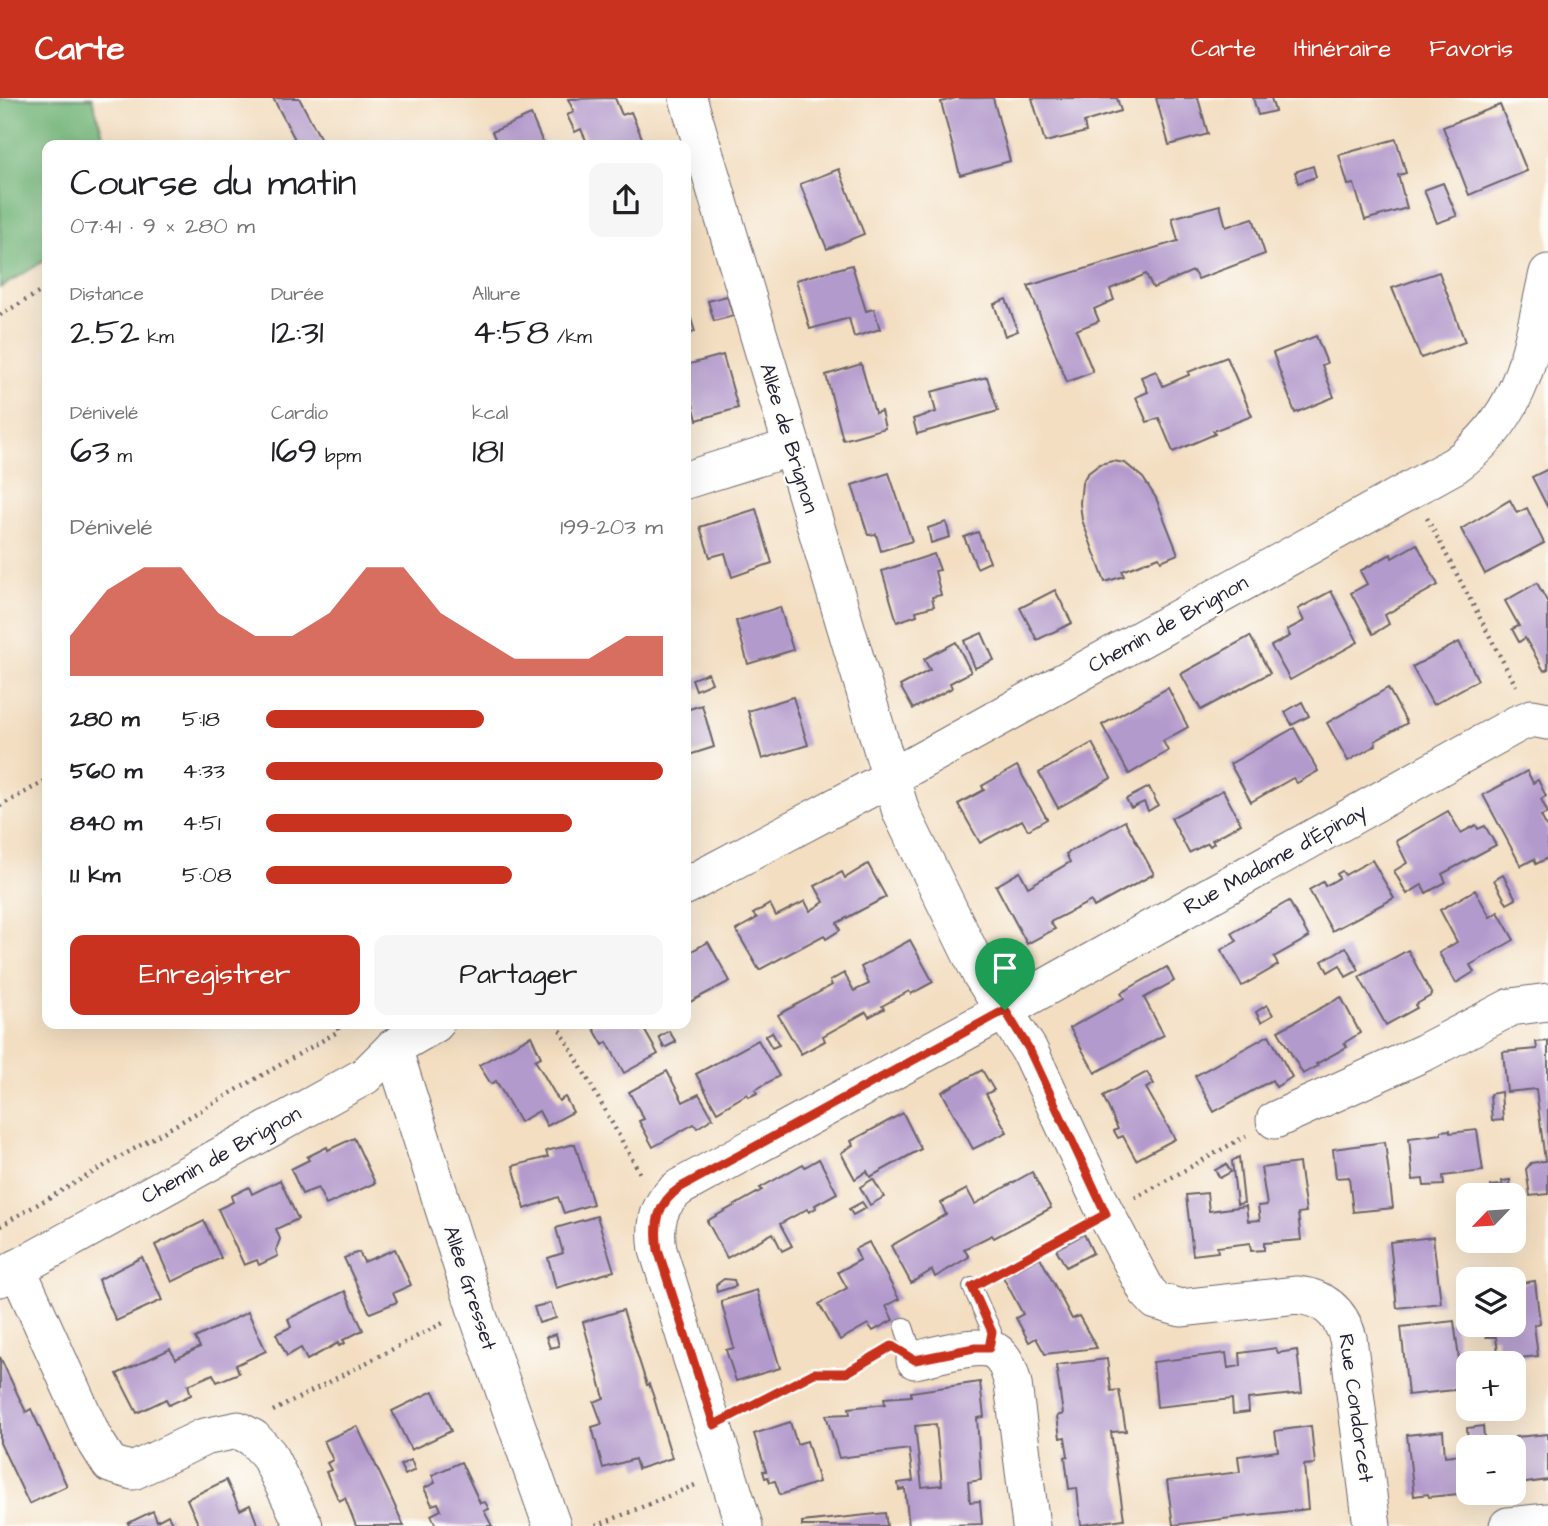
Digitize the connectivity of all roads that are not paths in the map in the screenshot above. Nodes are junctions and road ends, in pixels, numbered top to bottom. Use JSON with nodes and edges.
{"nodes":[{"id":1,"x":693,"y":99,"type":"edge"},
{"id":2,"x":695,"y":155,"type":"edge"},
{"id":3,"x":1548,"y":273,"type":"edge"},
{"id":4,"x":792,"y":447,"type":"junction"},
{"id":5,"x":691,"y":478,"type":"edge"},
{"id":6,"x":1540,"y":720,"type":"edge"},
{"id":7,"x":890,"y":778,"type":"junction"},
{"id":8,"x":691,"y":883,"type":"edge"},
{"id":9,"x":1548,"y":1002,"type":"edge"},
{"id":10,"x":1005,"y":1010,"type":"junction"},
{"id":11,"x":426,"y":1029,"type":"edge"},
{"id":12,"x":393,"y":1048,"type":"junction"},
{"id":13,"x":1275,"y":1120,"type":"road end"},
{"id":14,"x":8,"y":1273,"type":"edge"},
{"id":15,"x":972,"y":1287,"type":"road end"},
{"id":16,"x":910,"y":1344,"type":"road end"},
{"id":17,"x":989,"y":1348,"type":"junction"},
{"id":18,"x":1548,"y":1521,"type":"edge"},
{"id":19,"x":304,"y":1526,"type":"edge"},
{"id":20,"x":552,"y":1526,"type":"edge"},
{"id":21,"x":744,"y":1526,"type":"edge"},
{"id":22,"x":1031,"y":1526,"type":"edge"},
{"id":23,"x":1372,"y":1526,"type":"edge"},
{"id":24,"x":1508,"y":1526,"type":"edge"}],
"edges":[{"from":1,"to":2,"type":"street","name":"Allée de Brignon"},
{"from":2,"to":4,"type":"street","name":"Allée de Brignon"},
{"from":3,"to":7,"type":"street","name":"Chemin de Brignon"},
{"from":4,"to":5,"type":"street"},
{"from":4,"to":7,"type":"street","name":"Allée de Brignon"},
{"from":6,"to":10,"type":"street","name":"Rue Madame d'Épinay"},
{"from":7,"to":8,"type":"street","name":"Chemin de Brignon"},
{"from":7,"to":10,"type":"street","name":"Rue Condorcet"},
{"from":9,"to":13,"type":"street"},
{"from":10,"to":21,"type":"street","name":"Rue Madame d'Épinay"},
{"from":10,"to":23,"type":"street","name":"Rue Condorcet"},
{"from":11,"to":12,"type":"street","name":"Chemin de Brignon"},
{"from":12,"to":14,"type":"street","name":"Chemin de Brignon"},
{"from":12,"to":20,"type":"street","name":"Allée Gresset"},
{"from":14,"to":19,"type":"street"},
{"from":15,"to":17,"type":"lane"},
{"from":16,"to":17,"type":"street"},
{"from":17,"to":22,"type":"street"},
{"from":18,"to":24,"type":"street"}]}
